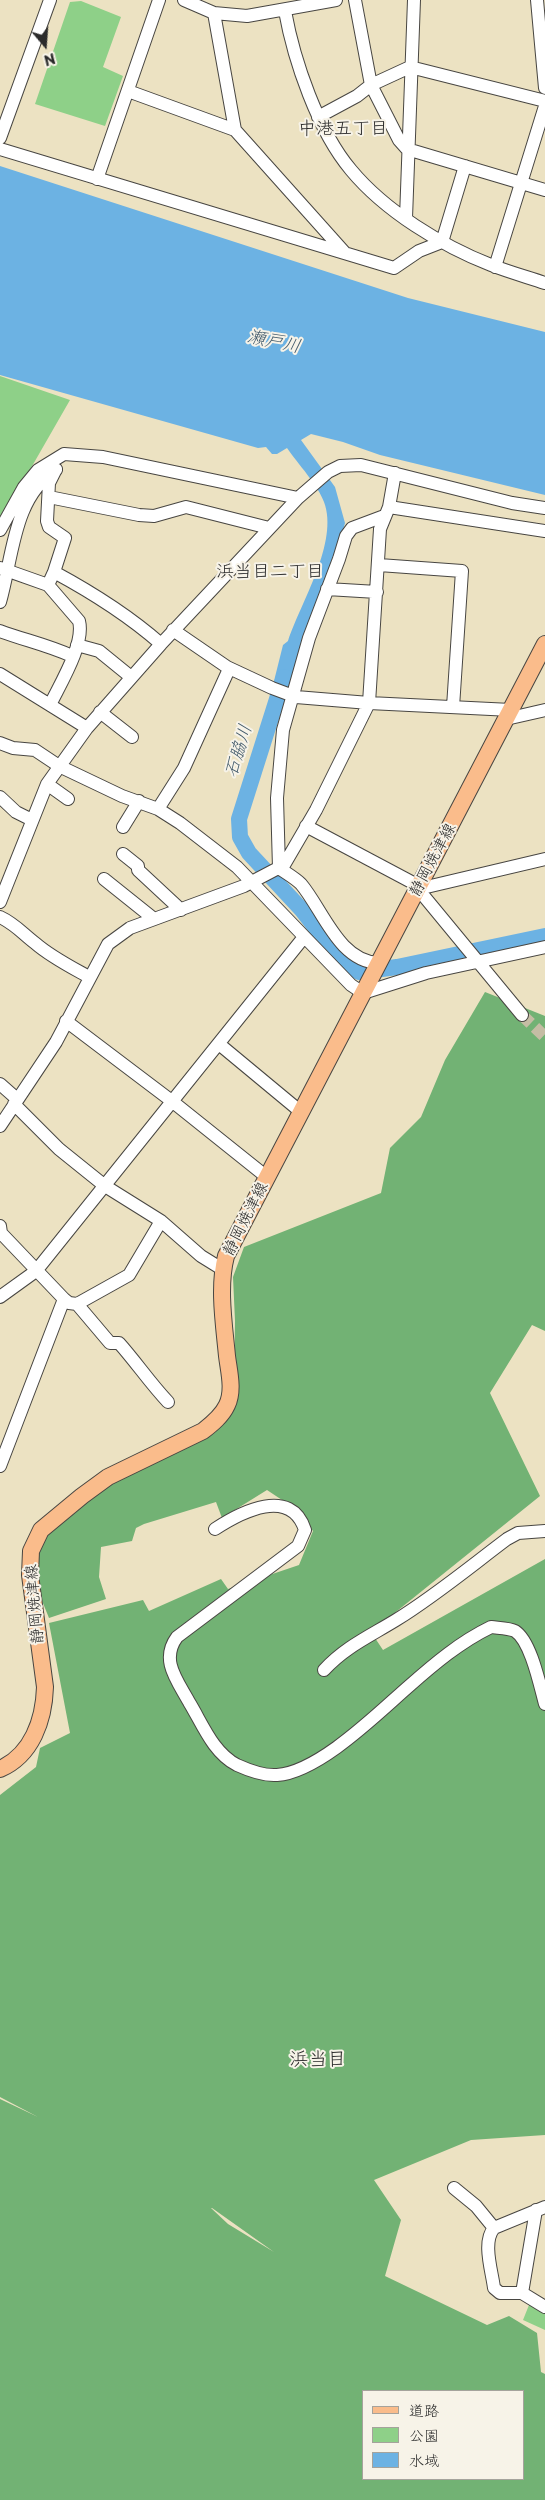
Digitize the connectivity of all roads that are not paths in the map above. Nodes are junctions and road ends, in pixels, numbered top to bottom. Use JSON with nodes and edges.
{"nodes":[{"id":1,"x":50,"y":0,"type":"edge"},
{"id":2,"x":159,"y":0,"type":"edge"},
{"id":3,"x":184,"y":0,"type":"edge"},
{"id":4,"x":336,"y":0,"type":"edge"},
{"id":5,"x":355,"y":0,"type":"edge"},
{"id":6,"x":414,"y":0,"type":"edge"},
{"id":7,"x":537,"y":0,"type":"edge"},
{"id":8,"x":285,"y":11,"type":"junction"},
{"id":9,"x":214,"y":13,"type":"junction"},
{"id":10,"x":410,"y":67,"type":"junction"},
{"id":11,"x":371,"y":84,"type":"junction"},
{"id":12,"x":545,"y":88,"type":"edge"},
{"id":13,"x":128,"y":91,"type":"junction"},
{"id":14,"x":545,"y":102,"type":"edge"},
{"id":15,"x":545,"y":106,"type":"edge"},
{"id":16,"x":318,"y":117,"type":"junction"},
{"id":17,"x":235,"y":130,"type":"junction"},
{"id":18,"x":0,"y":138,"type":"edge"},
{"id":19,"x":0,"y":149,"type":"edge"},
{"id":20,"x":407,"y":150,"type":"junction"},
{"id":21,"x":465,"y":166,"type":"junction"},
{"id":22,"x":97,"y":179,"type":"junction"},
{"id":23,"x":522,"y":183,"type":"junction"},
{"id":24,"x":545,"y":190,"type":"edge"},
{"id":25,"x":406,"y":218,"type":"junction"},
{"id":26,"x":442,"y":242,"type":"junction"},
{"id":27,"x":345,"y":253,"type":"junction"},
{"id":28,"x":495,"y":267,"type":"junction"},
{"id":29,"x":545,"y":283,"type":"edge"},
{"id":30,"x":64,"y":454,"type":"junction"},
{"id":31,"x":56,"y":470,"type":"junction"},
{"id":32,"x":395,"y":473,"type":"junction"},
{"id":33,"x":49,"y":497,"type":"junction"},
{"id":34,"x":298,"y":498,"type":"junction"},
{"id":35,"x":545,"y":508,"type":"edge"},
{"id":36,"x":387,"y":512,"type":"junction"},
{"id":37,"x":269,"y":528,"type":"junction"},
{"id":38,"x":0,"y":530,"type":"edge"},
{"id":39,"x":545,"y":531,"type":"edge"},
{"id":40,"x":379,"y":565,"type":"junction"},
{"id":41,"x":5,"y":569,"type":"edge"},
{"id":42,"x":54,"y":572,"type":"junction"},
{"id":43,"x":48,"y":585,"type":"junction"},
{"id":44,"x":326,"y":589,"type":"junction"},
{"id":45,"x":377,"y":592,"type":"junction"},
{"id":46,"x":0,"y":602,"type":"edge"},
{"id":47,"x":0,"y":630,"type":"edge"},
{"id":48,"x":173,"y":630,"type":"junction"},
{"id":49,"x":161,"y":644,"type":"junction"},
{"id":50,"x":545,"y":644,"type":"edge"},
{"id":51,"x":74,"y":651,"type":"junction"},
{"id":52,"x":229,"y":668,"type":"junction"},
{"id":53,"x":0,"y":674,"type":"edge"},
{"id":54,"x":131,"y":677,"type":"junction"},
{"id":55,"x":291,"y":695,"type":"junction"},
{"id":56,"x":369,"y":703,"type":"junction"},
{"id":57,"x":50,"y":705,"type":"junction"},
{"id":58,"x":453,"y":707,"type":"junction"},
{"id":59,"x":545,"y":710,"type":"edge"},
{"id":60,"x":100,"y":712,"type":"junction"},
{"id":61,"x":509,"y":714,"type":"junction"},
{"id":62,"x":86,"y":728,"type":"junction"},
{"id":63,"x":132,"y":736,"type":"dead end"},
{"id":64,"x":0,"y":742,"type":"edge"},
{"id":65,"x":58,"y":766,"type":"junction"},
{"id":66,"x":47,"y":784,"type":"junction"},
{"id":67,"x":0,"y":797,"type":"edge"},
{"id":68,"x":68,"y":799,"type":"dead end"},
{"id":69,"x":139,"y":801,"type":"junction"},
{"id":70,"x":158,"y":808,"type":"junction"},
{"id":71,"x":32,"y":820,"type":"junction"},
{"id":72,"x":306,"y":826,"type":"junction"},
{"id":73,"x":123,"y":828,"type":"dead end"},
{"id":74,"x":123,"y":854,"type":"dead end"},
{"id":75,"x":545,"y":859,"type":"edge"},
{"id":76,"x":279,"y":868,"type":"junction"},
{"id":77,"x":104,"y":879,"type":"dead end"},
{"id":78,"x":251,"y":883,"type":"junction"},
{"id":79,"x":419,"y":888,"type":"junction"},
{"id":80,"x":0,"y":902,"type":"edge"},
{"id":81,"x":181,"y":910,"type":"junction"},
{"id":82,"x":0,"y":917,"type":"edge"},
{"id":83,"x":154,"y":920,"type":"junction"},
{"id":84,"x":304,"y":937,"type":"junction"},
{"id":85,"x":545,"y":947,"type":"edge"},
{"id":86,"x":476,"y":959,"type":"junction"},
{"id":87,"x":378,"y":964,"type":"junction"},
{"id":88,"x":89,"y":977,"type":"junction"},
{"id":89,"x":366,"y":988,"type":"junction"},
{"id":90,"x":522,"y":1015,"type":"tunnel mouth"},
{"id":91,"x":66,"y":1021,"type":"junction"},
{"id":92,"x":219,"y":1044,"type":"junction"},
{"id":93,"x":0,"y":1084,"type":"edge"},
{"id":94,"x":16,"y":1102,"type":"junction"},
{"id":95,"x":173,"y":1102,"type":"junction"},
{"id":96,"x":301,"y":1112,"type":"junction"},
{"id":97,"x":0,"y":1126,"type":"edge"},
{"id":98,"x":268,"y":1178,"type":"junction"},
{"id":99,"x":105,"y":1186,"type":"junction"},
{"id":100,"x":161,"y":1221,"type":"junction"},
{"id":101,"x":0,"y":1226,"type":"edge"},
{"id":102,"x":222,"y":1269,"type":"junction"},
{"id":103,"x":36,"y":1271,"type":"junction"},
{"id":104,"x":0,"y":1296,"type":"edge"},
{"id":105,"x":64,"y":1299,"type":"junction"},
{"id":106,"x":77,"y":1304,"type":"junction"},
{"id":107,"x":168,"y":1402,"type":"dead end"},
{"id":108,"x":0,"y":1466,"type":"edge"},
{"id":109,"x":215,"y":1528,"type":"dead end"},
{"id":110,"x":545,"y":1531,"type":"edge"},
{"id":111,"x":324,"y":1670,"type":"dead end"},
{"id":112,"x":545,"y":1704,"type":"edge"},
{"id":113,"x":0,"y":1769,"type":"edge"},
{"id":114,"x":454,"y":2188,"type":"dead end"},
{"id":115,"x":540,"y":2208,"type":"edge"},
{"id":116,"x":494,"y":2228,"type":"junction"},
{"id":117,"x":522,"y":2293,"type":"junction"},
{"id":118,"x":545,"y":2307,"type":"edge"}],
"edges":[{"from":1,"to":18,"type":"street"},
{"from":2,"to":13,"type":"street"},
{"from":3,"to":9,"type":"street"},
{"from":4,"to":8,"type":"street"},
{"from":5,"to":11,"type":"street"},
{"from":6,"to":10,"type":"street"},
{"from":7,"to":12,"type":"street"},
{"from":8,"to":9,"type":"street"},
{"from":8,"to":16,"type":"street"},
{"from":9,"to":17,"type":"street"},
{"from":10,"to":11,"type":"street"},
{"from":10,"to":14,"type":"street"},
{"from":10,"to":20,"type":"street"},
{"from":11,"to":16,"type":"street"},
{"from":11,"to":20,"type":"street"},
{"from":13,"to":17,"type":"street"},
{"from":13,"to":22,"type":"street"},
{"from":15,"to":23,"type":"street"},
{"from":16,"to":25,"type":"street"},
{"from":17,"to":27,"type":"street"},
{"from":19,"to":22,"type":"street"},
{"from":20,"to":21,"type":"street"},
{"from":20,"to":25,"type":"street"},
{"from":21,"to":23,"type":"street"},
{"from":21,"to":26,"type":"street"},
{"from":22,"to":27,"type":"street"},
{"from":23,"to":24,"type":"street"},
{"from":23,"to":28,"type":"street"},
{"from":25,"to":26,"type":"street"},
{"from":26,"to":27,"type":"street"},
{"from":26,"to":28,"type":"street"},
{"from":28,"to":29,"type":"street"},
{"from":30,"to":31,"type":"street"},
{"from":30,"to":34,"type":"street"},
{"from":30,"to":38,"type":"street"},
{"from":31,"to":33,"type":"street"},
{"from":31,"to":41,"type":"street"},
{"from":32,"to":34,"type":"street"},
{"from":32,"to":35,"type":"street"},
{"from":32,"to":36,"type":"street"},
{"from":33,"to":37,"type":"street"},
{"from":33,"to":42,"type":"street"},
{"from":34,"to":37,"type":"street"},
{"from":36,"to":39,"type":"street"},
{"from":36,"to":40,"type":"street"},
{"from":36,"to":44,"type":"street"},
{"from":37,"to":48,"type":"street"},
{"from":40,"to":45,"type":"street"},
{"from":40,"to":58,"type":"street"},
{"from":41,"to":43,"type":"street"},
{"from":41,"to":46,"type":"street"},
{"from":42,"to":43,"type":"street"},
{"from":42,"to":49,"type":"street"},
{"from":43,"to":51,"type":"street"},
{"from":44,"to":45,"type":"street"},
{"from":44,"to":55,"type":"street"},
{"from":45,"to":56,"type":"street"},
{"from":47,"to":51,"type":"street"},
{"from":48,"to":49,"type":"street"},
{"from":48,"to":52,"type":"street"},
{"from":49,"to":54,"type":"street"},
{"from":50,"to":61,"type":"main road","name":"静岡焼津線"},
{"from":51,"to":54,"type":"street"},
{"from":51,"to":57,"type":"street"},
{"from":52,"to":55,"type":"street"},
{"from":52,"to":70,"type":"street"},
{"from":53,"to":57,"type":"street"},
{"from":54,"to":60,"type":"street"},
{"from":55,"to":56,"type":"street"},
{"from":55,"to":76,"type":"street"},
{"from":56,"to":58,"type":"street"},
{"from":56,"to":72,"type":"street"},
{"from":57,"to":62,"type":"street"},
{"from":58,"to":61,"type":"street"},
{"from":59,"to":61,"type":"street"},
{"from":60,"to":62,"type":"street"},
{"from":60,"to":63,"type":"street"},
{"from":61,"to":79,"type":"main road","name":"静岡焼津線"},
{"from":62,"to":65,"type":"street"},
{"from":64,"to":65,"type":"street"},
{"from":65,"to":66,"type":"street"},
{"from":65,"to":69,"type":"street"},
{"from":66,"to":68,"type":"street"},
{"from":66,"to":71,"type":"street"},
{"from":67,"to":71,"type":"street"},
{"from":69,"to":70,"type":"street"},
{"from":69,"to":73,"type":"street"},
{"from":70,"to":78,"type":"street"},
{"from":71,"to":80,"type":"street"},
{"from":72,"to":76,"type":"street"},
{"from":72,"to":79,"type":"street"},
{"from":74,"to":81,"type":"street"},
{"from":75,"to":79,"type":"street"},
{"from":76,"to":78,"type":"street"},
{"from":76,"to":87,"type":"street"},
{"from":77,"to":83,"type":"street"},
{"from":78,"to":81,"type":"street"},
{"from":78,"to":84,"type":"street"},
{"from":79,"to":86,"type":"street"},
{"from":79,"to":87,"type":"main road","name":"静岡焼津線"},
{"from":81,"to":83,"type":"street"},
{"from":82,"to":88,"type":"street"},
{"from":83,"to":88,"type":"street"},
{"from":84,"to":89,"type":"street"},
{"from":84,"to":92,"type":"street"},
{"from":85,"to":86,"type":"street"},
{"from":86,"to":89,"type":"street"},
{"from":86,"to":90,"type":"street"},
{"from":87,"to":89,"type":"main road","name":"静岡焼津線"},
{"from":88,"to":91,"type":"street"},
{"from":89,"to":96,"type":"main road","name":"静岡焼津線"},
{"from":91,"to":94,"type":"street"},
{"from":91,"to":95,"type":"street"},
{"from":92,"to":95,"type":"street"},
{"from":92,"to":96,"type":"street"},
{"from":93,"to":94,"type":"street"},
{"from":94,"to":97,"type":"street"},
{"from":94,"to":99,"type":"street"},
{"from":95,"to":98,"type":"street"},
{"from":95,"to":99,"type":"street"},
{"from":96,"to":98,"type":"main road","name":"静岡焼津線"},
{"from":98,"to":102,"type":"main road","name":"静岡焼津線"},
{"from":99,"to":100,"type":"street"},
{"from":99,"to":103,"type":"street"},
{"from":100,"to":102,"type":"street"},
{"from":100,"to":106,"type":"street"},
{"from":101,"to":103,"type":"street"},
{"from":102,"to":113,"type":"main road","name":"静岡焼津線"},
{"from":103,"to":104,"type":"street"},
{"from":103,"to":105,"type":"street"},
{"from":105,"to":106,"type":"street"},
{"from":105,"to":108,"type":"street"},
{"from":106,"to":107,"type":"street"},
{"from":109,"to":112,"type":"street"},
{"from":110,"to":111,"type":"street"},
{"from":114,"to":116,"type":"street"},
{"from":115,"to":116,"type":"street"},
{"from":115,"to":117,"type":"street"},
{"from":116,"to":117,"type":"street"},
{"from":117,"to":118,"type":"street"}]}
